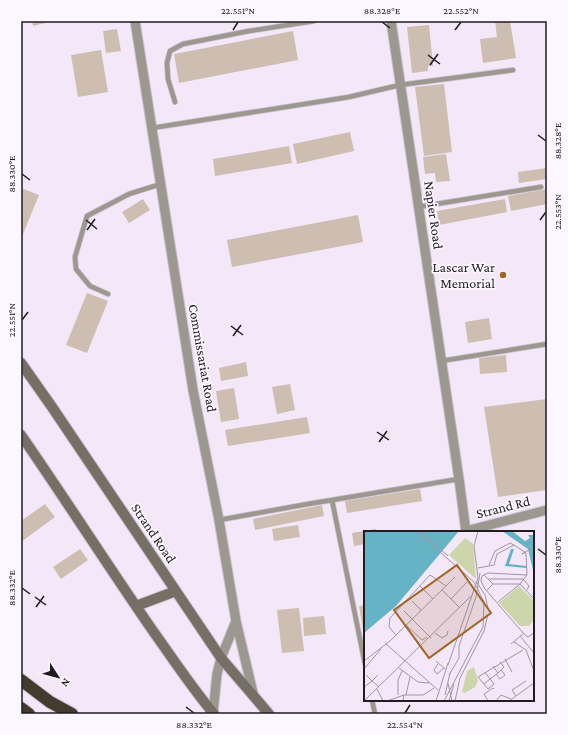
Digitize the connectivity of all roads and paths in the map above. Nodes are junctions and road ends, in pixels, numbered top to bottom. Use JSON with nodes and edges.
{"nodes":[{"id":1,"x":135,"y":21,"type":"edge"},
{"id":2,"x":314,"y":21,"type":"edge"},
{"id":3,"x":391,"y":21,"type":"edge"},
{"id":4,"x":513,"y":70,"type":"dead end"},
{"id":5,"x":400,"y":85,"type":"junction"},
{"id":6,"x":175,"y":102,"type":"dead end"},
{"id":7,"x":152,"y":128,"type":"junction"},
{"id":8,"x":160,"y":184,"type":"junction"},
{"id":9,"x":541,"y":187,"type":"dead end"},
{"id":10,"x":418,"y":207,"type":"junction"},
{"id":11,"x":108,"y":294,"type":"dead end"},
{"id":12,"x":547,"y":344,"type":"edge"},
{"id":13,"x":441,"y":361,"type":"junction"},
{"id":14,"x":21,"y":363,"type":"edge"},
{"id":15,"x":21,"y":435,"type":"edge"},
{"id":16,"x":459,"y":479,"type":"junction"},
{"id":17,"x":332,"y":500,"type":"junction"},
{"id":18,"x":547,"y":510,"type":"edge"},
{"id":19,"x":219,"y":520,"type":"junction"},
{"id":20,"x":466,"y":531,"type":"edge"},
{"id":21,"x":470,"y":531,"type":"edge"},
{"id":22,"x":176,"y":591,"type":"junction"},
{"id":23,"x":136,"y":606,"type":"junction"},
{"id":24,"x":236,"y":621,"type":"junction"},
{"id":25,"x":221,"y":658,"type":"junction"},
{"id":26,"x":364,"y":659,"type":"edge"},
{"id":27,"x":21,"y":680,"type":"edge"},
{"id":28,"x":254,"y":698,"type":"junction"},
{"id":29,"x":372,"y":701,"type":"edge"},
{"id":30,"x":21,"y":708,"type":"edge"},
{"id":31,"x":213,"y":713,"type":"edge"},
{"id":32,"x":29,"y":714,"type":"edge"},
{"id":33,"x":72,"y":714,"type":"edge"},
{"id":34,"x":269,"y":714,"type":"edge"},
{"id":35,"x":375,"y":714,"type":"edge"}],
"edges":[{"from":1,"to":7,"type":"street","name":"Commissariat Road"},
{"from":2,"to":6,"type":"lane"},
{"from":3,"to":5,"type":"street","name":"Napier Road"},
{"from":4,"to":5,"type":"lane"},
{"from":5,"to":7,"type":"lane"},
{"from":5,"to":10,"type":"street","name":"Napier Road"},
{"from":7,"to":8,"type":"street","name":"Commissariat Road"},
{"from":8,"to":11,"type":"lane"},
{"from":8,"to":19,"type":"street","name":"Commissariat Road"},
{"from":9,"to":10,"type":"lane"},
{"from":10,"to":13,"type":"street","name":"Napier Road"},
{"from":12,"to":13,"type":"lane"},
{"from":13,"to":16,"type":"street","name":"Napier Road"},
{"from":14,"to":22,"type":"main road","name":"Strand Road"},
{"from":15,"to":23,"type":"main road"},
{"from":16,"to":17,"type":"lane"},
{"from":16,"to":20,"type":"street","name":"Napier Road"},
{"from":17,"to":19,"type":"lane"},
{"from":17,"to":26,"type":"lane"},
{"from":18,"to":21,"type":"street","name":"Strand Rd"},
{"from":19,"to":24,"type":"street","name":"Commissariat Road"},
{"from":22,"to":23,"type":"main road"},
{"from":22,"to":25,"type":"main road","name":"Strand Road"},
{"from":23,"to":31,"type":"main road"},
{"from":24,"to":25,"type":"street"},
{"from":24,"to":28,"type":"street","name":"Commissariat Road"},
{"from":25,"to":28,"type":"main road","name":"Strand Road"},
{"from":25,"to":31,"type":"street"},
{"from":27,"to":33,"type":"highway"},
{"from":28,"to":34,"type":"main road","name":"Strand Road"},
{"from":29,"to":35,"type":"lane"},
{"from":30,"to":32,"type":"highway"}]}
